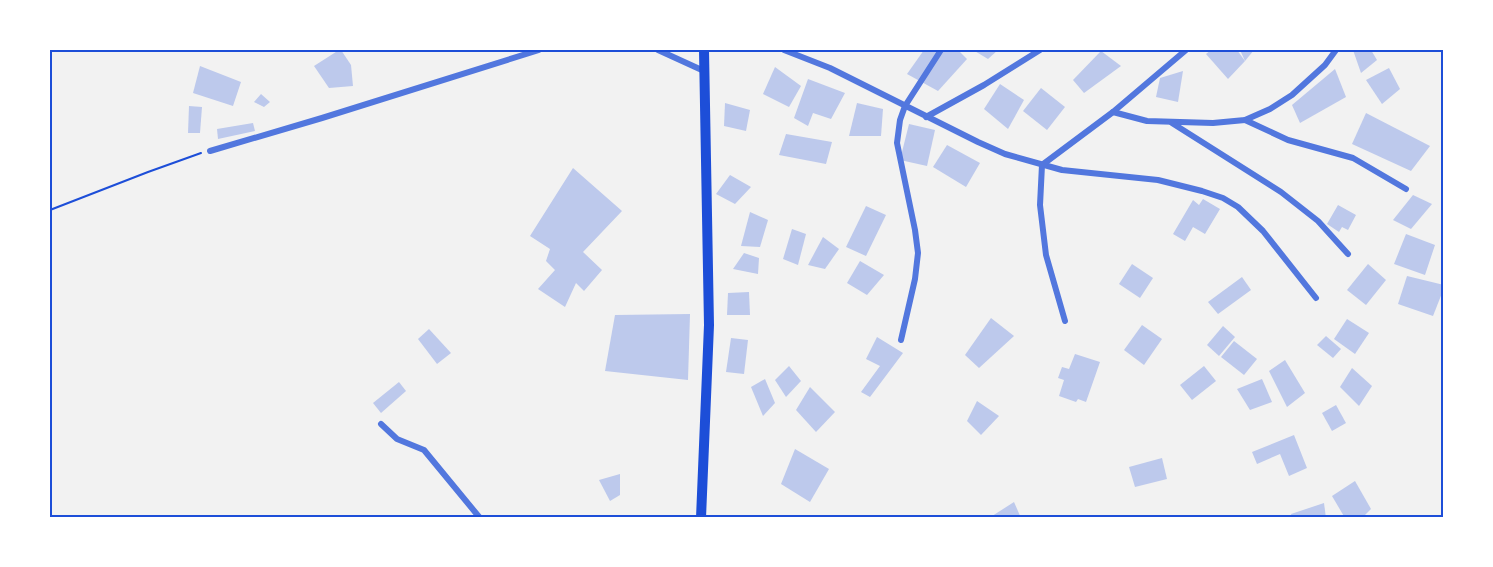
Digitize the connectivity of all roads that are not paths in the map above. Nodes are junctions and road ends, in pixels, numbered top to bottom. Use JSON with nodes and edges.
{"nodes":[{"id":1,"x":539,"y":50,"type":"edge"},
{"id":2,"x":658,"y":50,"type":"edge"},
{"id":3,"x":704,"y":50,"type":"edge"},
{"id":4,"x":784,"y":50,"type":"edge"},
{"id":5,"x":941,"y":50,"type":"edge"},
{"id":6,"x":1040,"y":50,"type":"edge"},
{"id":7,"x":1186,"y":50,"type":"edge"},
{"id":8,"x":1336,"y":50,"type":"edge"},
{"id":9,"x":705,"y":71,"type":"junction"},
{"id":10,"x":905,"y":106,"type":"junction"},
{"id":11,"x":1113,"y":112,"type":"junction"},
{"id":12,"x":926,"y":117,"type":"junction"},
{"id":13,"x":1245,"y":120,"type":"junction"},
{"id":14,"x":1170,"y":122,"type":"junction"},
{"id":15,"x":210,"y":151,"type":"road end"},
{"id":16,"x":1042,"y":165,"type":"junction"},
{"id":17,"x":1406,"y":189,"type":"dead end"},
{"id":18,"x":1348,"y":254,"type":"dead end"},
{"id":19,"x":1316,"y":298,"type":"dead end"},
{"id":20,"x":1065,"y":321,"type":"dead end"},
{"id":21,"x":901,"y":340,"type":"dead end"},
{"id":22,"x":381,"y":424,"type":"dead end"},
{"id":23,"x":480,"y":518,"type":"edge"},
{"id":24,"x":701,"y":518,"type":"edge"}],
"edges":[{"from":1,"to":15,"type":"street"},
{"from":2,"to":9,"type":"street"},
{"from":3,"to":9,"type":"main road"},
{"from":4,"to":10,"type":"street"},
{"from":5,"to":10,"type":"street"},
{"from":6,"to":12,"type":"street"},
{"from":7,"to":11,"type":"street"},
{"from":8,"to":13,"type":"street"},
{"from":9,"to":24,"type":"main road"},
{"from":10,"to":12,"type":"street"},
{"from":10,"to":21,"type":"street"},
{"from":11,"to":14,"type":"street"},
{"from":11,"to":16,"type":"street"},
{"from":12,"to":16,"type":"street"},
{"from":13,"to":14,"type":"street"},
{"from":13,"to":17,"type":"street"},
{"from":14,"to":18,"type":"street"},
{"from":16,"to":19,"type":"street"},
{"from":16,"to":20,"type":"street"},
{"from":22,"to":23,"type":"street"}]}
